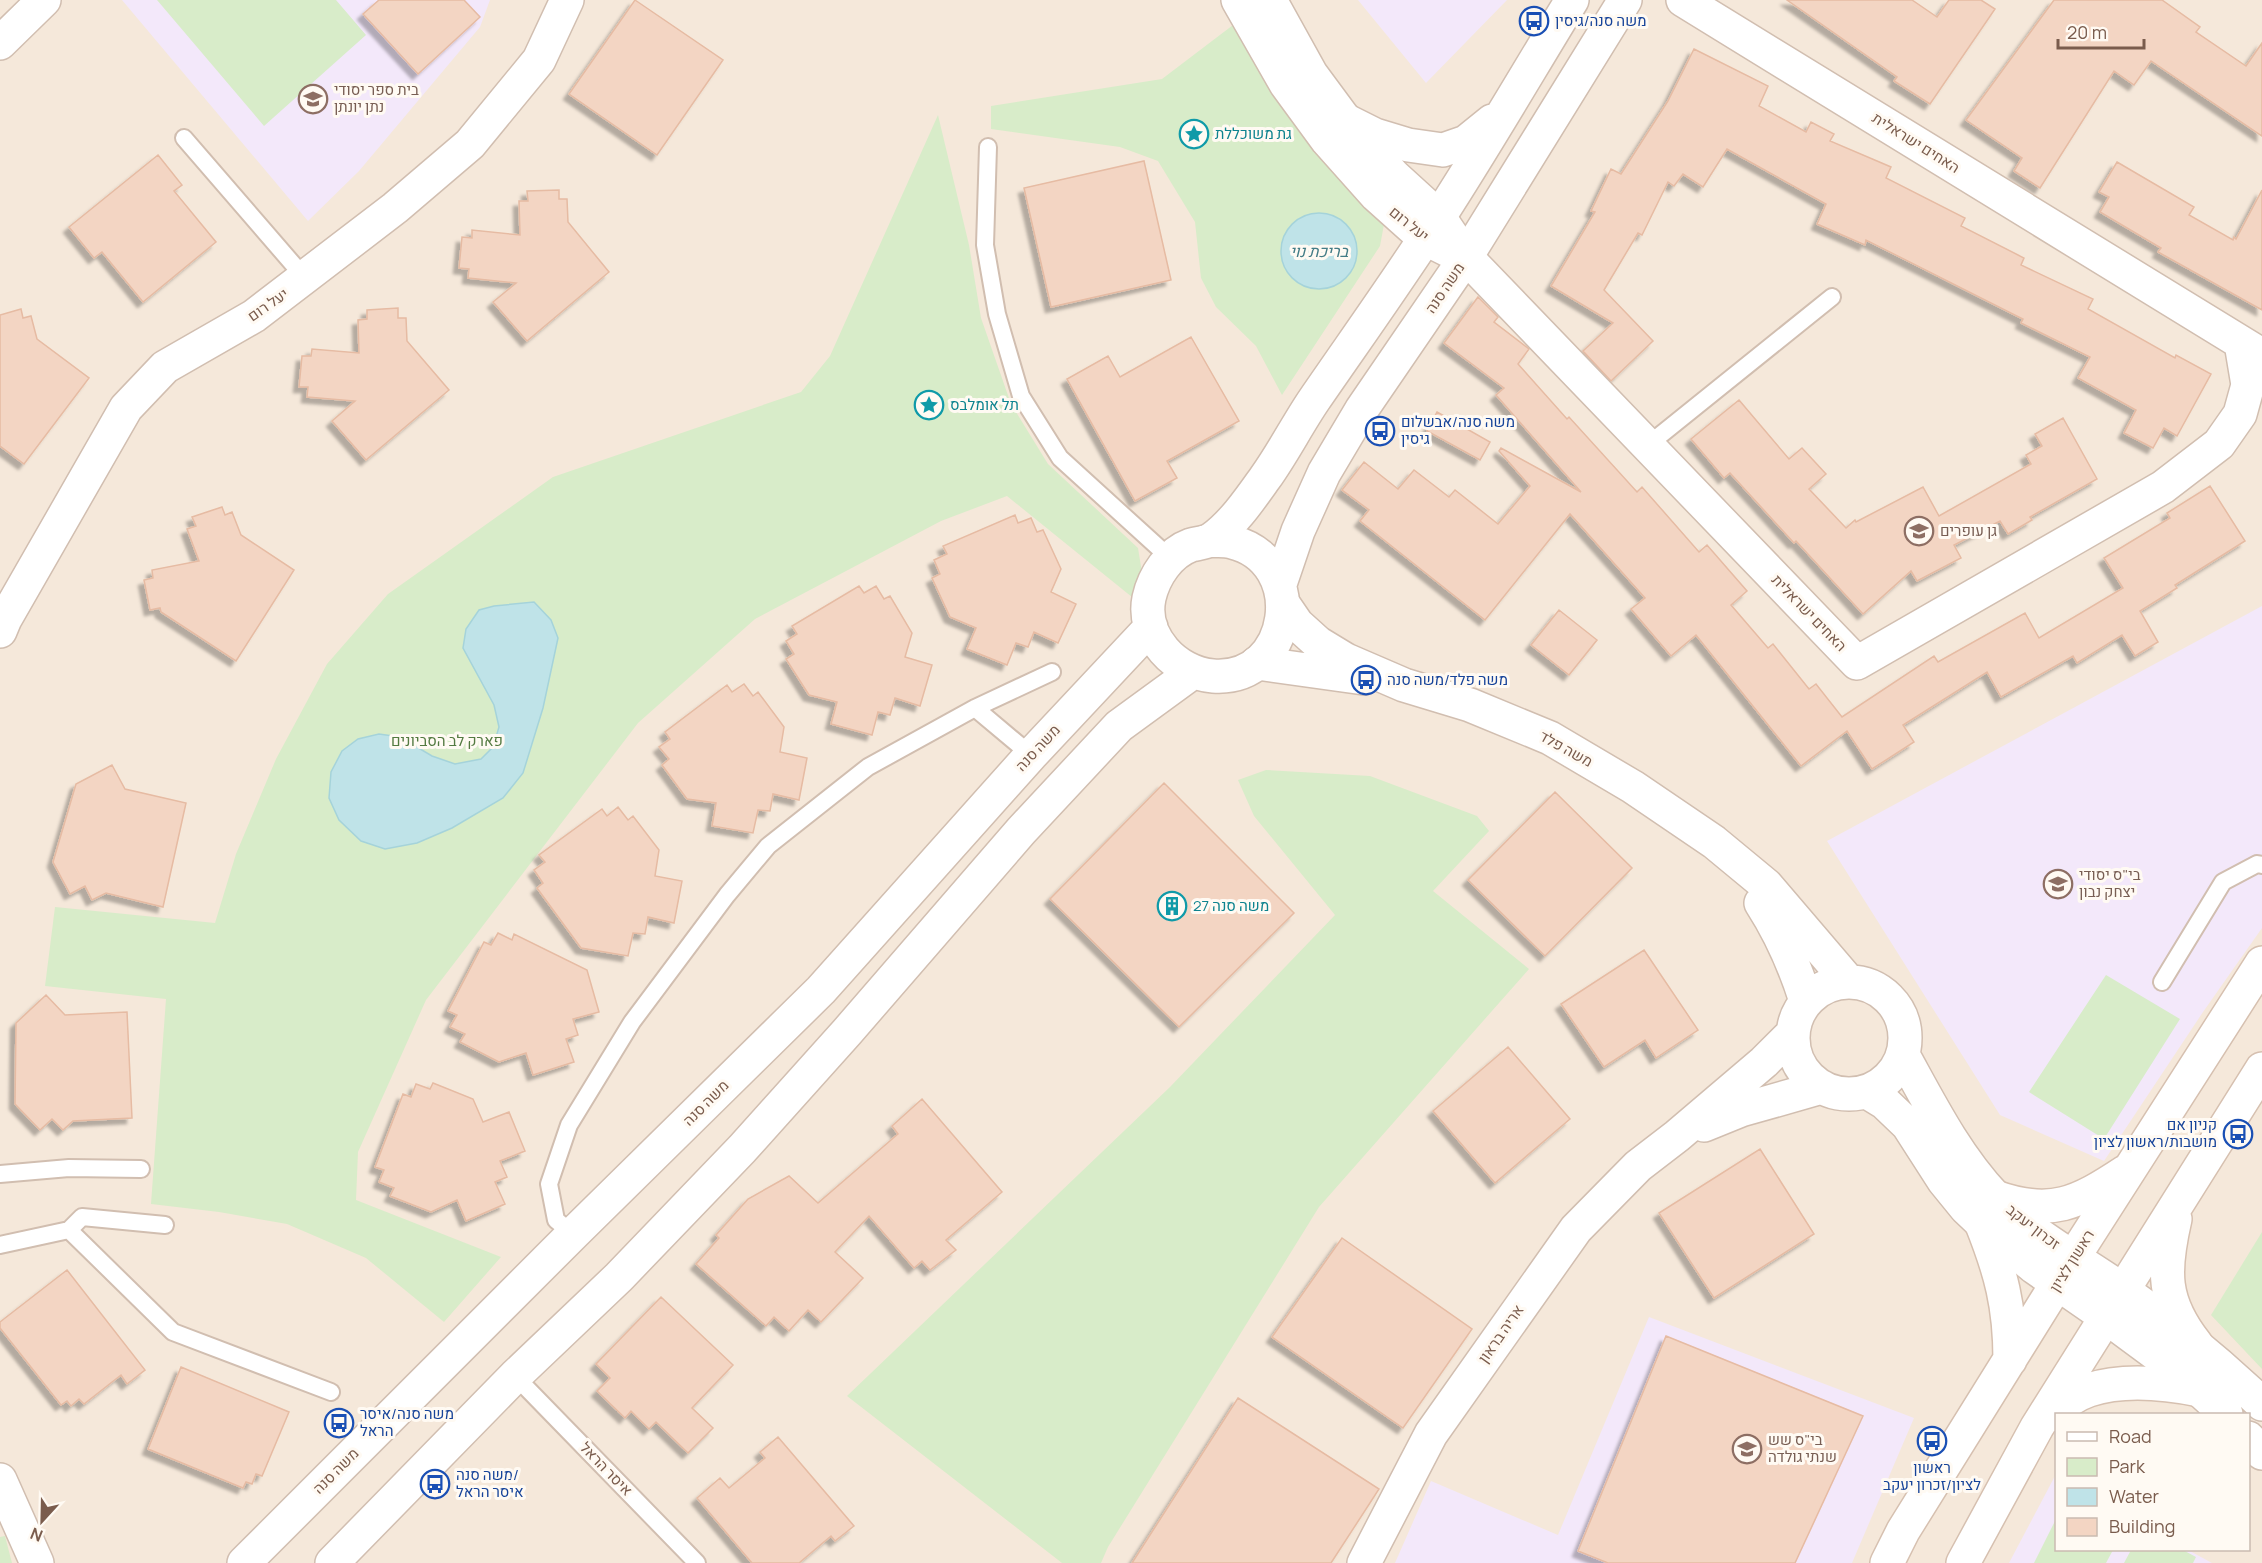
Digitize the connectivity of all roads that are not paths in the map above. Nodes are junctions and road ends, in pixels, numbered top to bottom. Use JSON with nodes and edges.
{"nodes":[{"id":1,"x":44,"y":0,"type":"edge"},
{"id":2,"x":567,"y":0,"type":"edge"},
{"id":3,"x":1238,"y":0,"type":"edge"},
{"id":4,"x":1270,"y":0,"type":"edge"},
{"id":5,"x":1572,"y":0,"type":"edge"},
{"id":6,"x":1625,"y":0,"type":"edge"},
{"id":7,"x":1683,"y":0,"type":"edge"},
{"id":8,"x":0,"y":43,"type":"edge"},
{"id":9,"x":1508,"y":104,"type":"junction"},
{"id":10,"x":1345,"y":120,"type":"junction"},
{"id":11,"x":184,"y":138,"type":"dead end"},
{"id":12,"x":988,"y":147,"type":"dead end"},
{"id":13,"x":1431,"y":228,"type":"junction"},
{"id":14,"x":1466,"y":257,"type":"junction"},
{"id":15,"x":305,"y":278,"type":"junction"},
{"id":16,"x":1832,"y":297,"type":"dead end"},
{"id":17,"x":2251,"y":349,"type":"edge"},
{"id":18,"x":1648,"y":445,"type":"junction"},
{"id":19,"x":1210,"y":540,"type":"junction"},
{"id":20,"x":1170,"y":558,"type":"junction"},
{"id":21,"x":1282,"y":595,"type":"junction"},
{"id":22,"x":1151,"y":627,"type":"junction"},
{"id":23,"x":0,"y":631,"type":"edge"},
{"id":24,"x":1257,"y":663,"type":"junction"},
{"id":25,"x":1052,"y":672,"type":"dead end"},
{"id":26,"x":1193,"y":672,"type":"junction"},
{"id":27,"x":1404,"y":684,"type":"junction"},
{"id":28,"x":975,"y":708,"type":"junction"},
{"id":29,"x":1031,"y":755,"type":"junction"},
{"id":30,"x":1714,"y":842,"type":"junction"},
{"id":31,"x":2262,"y":864,"type":"edge"},
{"id":32,"x":2262,"y":963,"type":"edge"},
{"id":33,"x":1848,"y":981,"type":"junction"},
{"id":34,"x":2162,"y":982,"type":"dead end"},
{"id":35,"x":1806,"y":1001,"type":"junction"},
{"id":36,"x":1793,"y":1033,"type":"junction"},
{"id":37,"x":1903,"y":1055,"type":"junction"},
{"id":38,"x":2262,"y":1070,"type":"edge"},
{"id":39,"x":1822,"y":1087,"type":"junction"},
{"id":40,"x":1867,"y":1092,"type":"junction"},
{"id":41,"x":1677,"y":1136,"type":"junction"},
{"id":42,"x":2131,"y":1168,"type":"junction"},
{"id":43,"x":141,"y":1169,"type":"dead end"},
{"id":44,"x":0,"y":1174,"type":"edge"},
{"id":45,"x":2179,"y":1203,"type":"junction"},
{"id":46,"x":1988,"y":1210,"type":"junction"},
{"id":47,"x":165,"y":1225,"type":"dead end"},
{"id":48,"x":69,"y":1230,"type":"junction"},
{"id":49,"x":573,"y":1234,"type":"junction"},
{"id":50,"x":0,"y":1245,"type":"edge"},
{"id":51,"x":2065,"y":1271,"type":"junction"},
{"id":52,"x":2115,"y":1304,"type":"junction"},
{"id":53,"x":2196,"y":1344,"type":"junction"},
{"id":54,"x":2010,"y":1360,"type":"junction"},
{"id":55,"x":515,"y":1376,"type":"junction"},
{"id":56,"x":2200,"y":1390,"type":"junction"},
{"id":57,"x":331,"y":1392,"type":"dead end"},
{"id":58,"x":2262,"y":1404,"type":"edge"},
{"id":59,"x":2225,"y":1413,"type":"edge"},
{"id":60,"x":2037,"y":1426,"type":"junction"},
{"id":61,"x":2250,"y":1440,"type":"edge"},
{"id":62,"x":2262,"y":1453,"type":"edge"},
{"id":63,"x":0,"y":1480,"type":"edge"},
{"id":64,"x":37,"y":1563,"type":"edge"},
{"id":65,"x":244,"y":1563,"type":"edge"},
{"id":66,"x":332,"y":1563,"type":"edge"},
{"id":67,"x":697,"y":1563,"type":"edge"},
{"id":68,"x":1364,"y":1563,"type":"edge"},
{"id":69,"x":1887,"y":1563,"type":"edge"},
{"id":70,"x":1963,"y":1563,"type":"edge"}],
"edges":[{"from":1,"to":8,"type":"street"},
{"from":2,"to":15,"type":"street","name":"יעל רום"},
{"from":3,"to":13,"type":"street","name":"יעל רום"},
{"from":4,"to":10,"type":"street","name":"יעל רום"},
{"from":5,"to":9,"type":"street"},
{"from":6,"to":14,"type":"street","name":"משה סנה"},
{"from":7,"to":17,"type":"street","name":"האחים ישראלית"},
{"from":9,"to":10,"type":"street"},
{"from":9,"to":13,"type":"street"},
{"from":10,"to":13,"type":"street","name":"יעל רום"},
{"from":11,"to":15,"type":"lane"},
{"from":12,"to":20,"type":"lane"},
{"from":13,"to":14,"type":"street","name":"יעל רום"},
{"from":13,"to":19,"type":"street"},
{"from":14,"to":18,"type":"street","name":"האחים ישראלית"},
{"from":14,"to":21,"type":"street","name":"משה סנה"},
{"from":15,"to":23,"type":"street","name":"יעל רום"},
{"from":16,"to":18,"type":"lane"},
{"from":17,"to":18,"type":"street","name":"האחים ישראלית"},
{"from":19,"to":20,"type":"street"},
{"from":19,"to":21,"type":"street"},
{"from":20,"to":22,"type":"street"},
{"from":21,"to":24,"type":"street"},
{"from":21,"to":27,"type":"street","name":"משה פלד"},
{"from":22,"to":26,"type":"street"},
{"from":22,"to":29,"type":"street","name":"משה סנה"},
{"from":24,"to":26,"type":"street"},
{"from":24,"to":27,"type":"street","name":"משה פלד"},
{"from":25,"to":28,"type":"lane"},
{"from":26,"to":55,"type":"street"},
{"from":27,"to":30,"type":"street","name":"משה פלד"},
{"from":28,"to":29,"type":"lane"},
{"from":28,"to":49,"type":"lane"},
{"from":29,"to":49,"type":"street","name":"משה סנה"},
{"from":30,"to":33,"type":"street","name":"משה פלד"},
{"from":30,"to":35,"type":"street","name":"משה פלד"},
{"from":31,"to":34,"type":"lane"},
{"from":32,"to":42,"type":"street","name":"ראשון לציון"},
{"from":33,"to":35,"type":"street"},
{"from":33,"to":37,"type":"street"},
{"from":35,"to":36,"type":"street"},
{"from":36,"to":39,"type":"street"},
{"from":36,"to":41,"type":"street","name":"אריה בראון"},
{"from":37,"to":40,"type":"street"},
{"from":37,"to":46,"type":"street","name":"זכרון יעקב"},
{"from":38,"to":45,"type":"street"},
{"from":39,"to":40,"type":"street"},
{"from":39,"to":41,"type":"street","name":"אריה בראון"},
{"from":40,"to":46,"type":"street","name":"זכרון יעקב"},
{"from":41,"to":68,"type":"street","name":"אריה בראון"},
{"from":42,"to":46,"type":"street"},
{"from":42,"to":51,"type":"street","name":"ראשון לציון"},
{"from":43,"to":44,"type":"lane"},
{"from":45,"to":52,"type":"street"},
{"from":45,"to":53,"type":"street"},
{"from":46,"to":51,"type":"street","name":"זכרון יעקב"},
{"from":46,"to":54,"type":"street"},
{"from":47,"to":48,"type":"lane"},
{"from":48,"to":50,"type":"lane"},
{"from":48,"to":57,"type":"lane"},
{"from":49,"to":65,"type":"street","name":"משה סנה"},
{"from":51,"to":52,"type":"street","name":"זכרון יעקב"},
{"from":51,"to":54,"type":"street","name":"ראשון לציון"},
{"from":52,"to":53,"type":"street","name":"זכרון יעקב"},
{"from":52,"to":56,"type":"street","name":"זכרון יעקב"},
{"from":52,"to":60,"type":"street"},
{"from":53,"to":58,"type":"street","name":"זכרון יעקב"},
{"from":54,"to":69,"type":"street","name":"ראשון לציון"},
{"from":55,"to":66,"type":"street"},
{"from":55,"to":67,"type":"lane","name":"איסר הראל"},
{"from":56,"to":59,"type":"street","name":"זכרון יעקב"},
{"from":56,"to":60,"type":"street"},
{"from":60,"to":70,"type":"street"},
{"from":61,"to":62,"type":"street"},
{"from":63,"to":64,"type":"street"}]}
